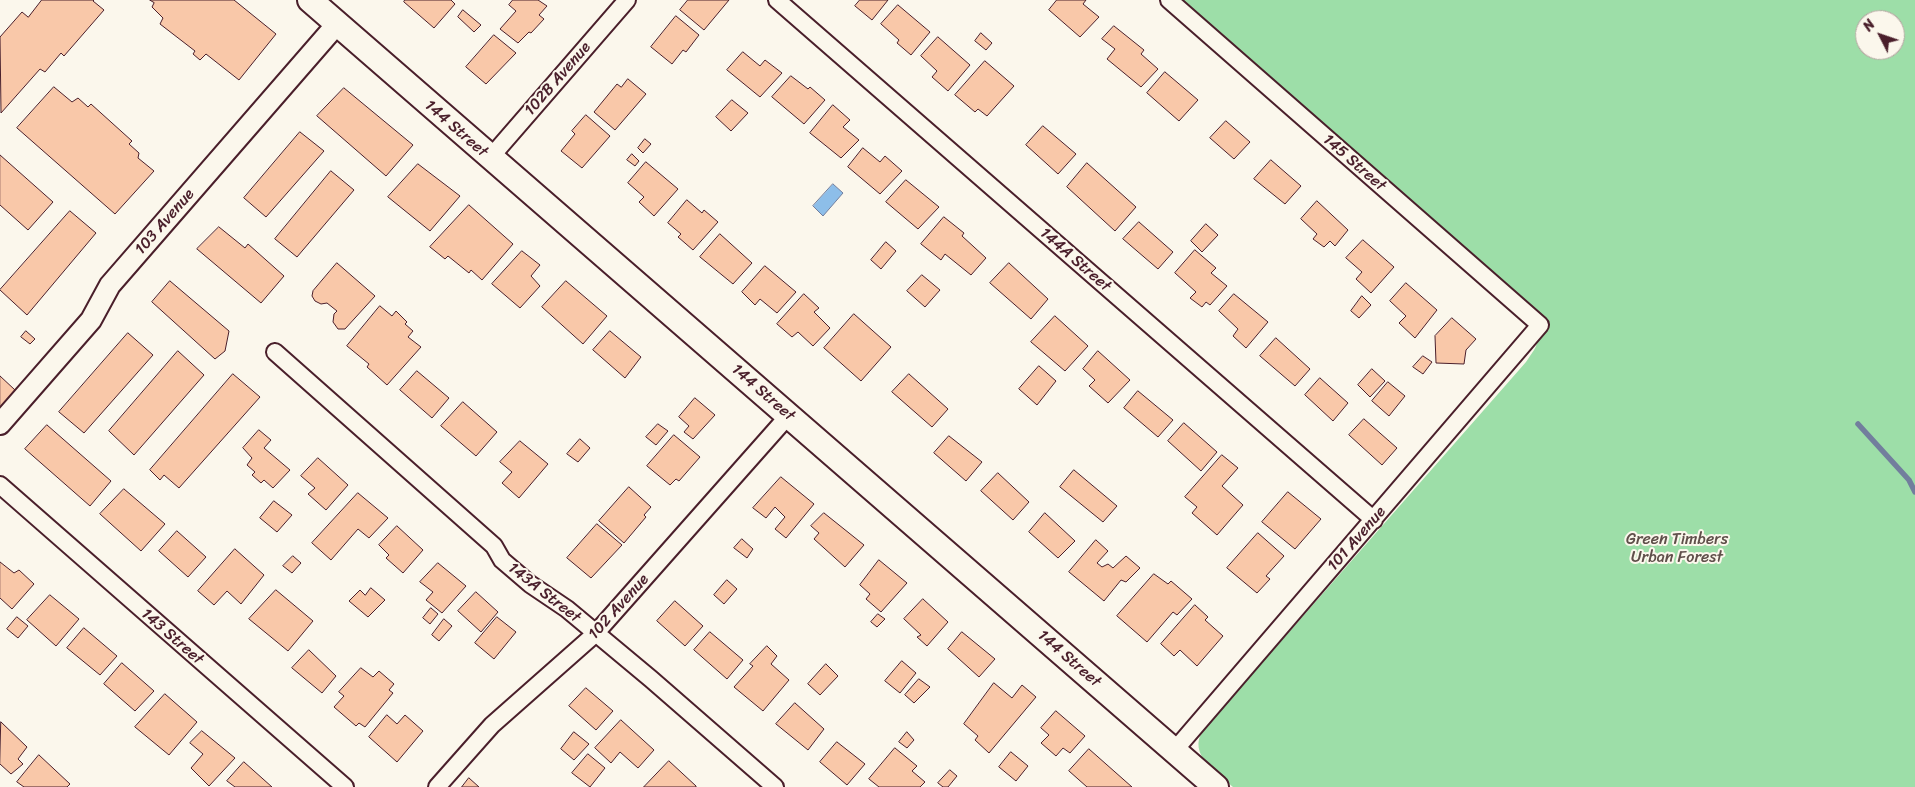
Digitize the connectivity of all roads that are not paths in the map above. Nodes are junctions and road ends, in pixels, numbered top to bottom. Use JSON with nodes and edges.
{"nodes":[{"id":1,"x":310,"y":0,"type":"edge"},
{"id":2,"x":627,"y":0,"type":"edge"},
{"id":3,"x":777,"y":0,"type":"edge"},
{"id":4,"x":1169,"y":0,"type":"edge"},
{"id":5,"x":337,"y":24,"type":"junction"},
{"id":6,"x":490,"y":158,"type":"junction"},
{"id":7,"x":1540,"y":325,"type":"joint"},
{"id":8,"x":275,"y":352,"type":"dead end"},
{"id":9,"x":789,"y":415,"type":"junction"},
{"id":10,"x":0,"y":424,"type":"edge"},
{"id":11,"x":0,"y":486,"type":"edge"},
{"id":12,"x":1374,"y":520,"type":"junction"},
{"id":13,"x":596,"y":634,"type":"junction"},
{"id":14,"x":1174,"y":751,"type":"junction"},
{"id":15,"x":345,"y":787,"type":"edge"},
{"id":16,"x":437,"y":787,"type":"edge"},
{"id":17,"x":775,"y":787,"type":"edge"},
{"id":18,"x":1216,"y":787,"type":"edge"}],
"edges":[{"from":1,"to":5,"type":"main road","name":"144 Street"},
{"from":2,"to":6,"type":"street","name":"102B Avenue"},
{"from":3,"to":12,"type":"street","name":"144A Street"},
{"from":4,"to":7,"type":"street","name":"145 Street"},
{"from":5,"to":6,"type":"main road","name":"144 Street"},
{"from":5,"to":10,"type":"street","name":"103 Avenue"},
{"from":6,"to":9,"type":"main road","name":"144 Street"},
{"from":7,"to":12,"type":"street","name":"101 Avenue"},
{"from":8,"to":13,"type":"street","name":"143A Street"},
{"from":9,"to":13,"type":"street","name":"102 Avenue"},
{"from":9,"to":14,"type":"main road","name":"144 Street"},
{"from":11,"to":15,"type":"street","name":"143 Street"},
{"from":12,"to":14,"type":"street","name":"101 Avenue"},
{"from":13,"to":16,"type":"street","name":"102 Avenue"},
{"from":13,"to":17,"type":"street","name":"143A Street"},
{"from":14,"to":18,"type":"main road","name":"144 Street"}]}
